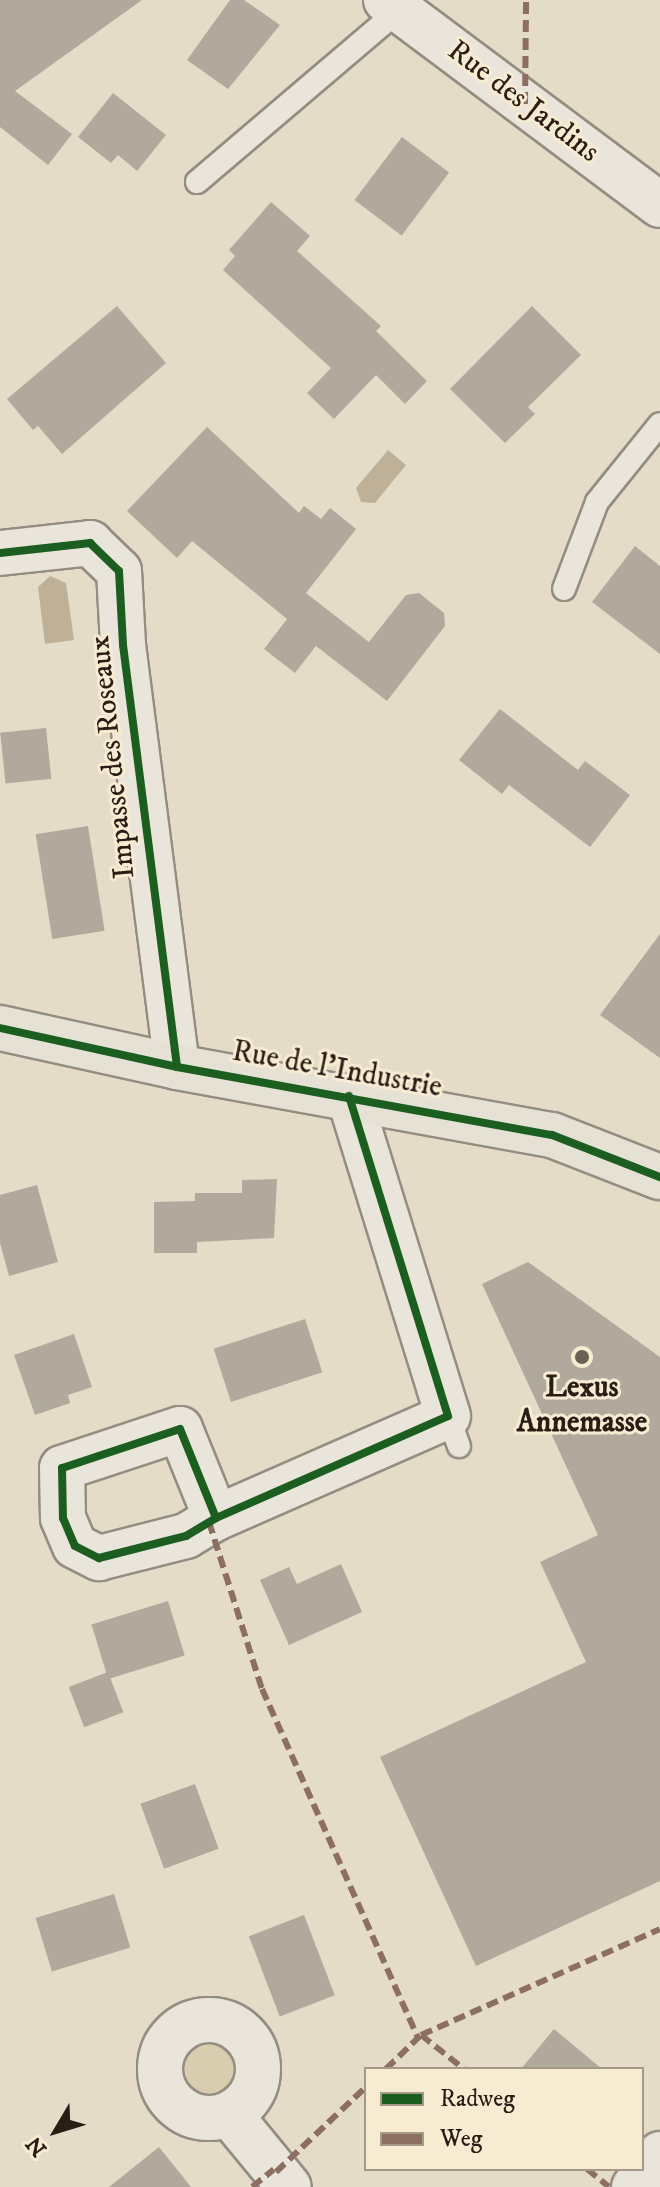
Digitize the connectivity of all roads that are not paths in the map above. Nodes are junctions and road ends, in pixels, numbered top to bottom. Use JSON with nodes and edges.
{"nodes":[{"id":1,"x":393,"y":5,"type":"edge"},
{"id":2,"x":197,"y":182,"type":"dead end"},
{"id":3,"x":660,"y":205,"type":"edge"},
{"id":4,"x":660,"y":424,"type":"edge"},
{"id":5,"x":0,"y":553,"type":"edge"},
{"id":6,"x":564,"y":589,"type":"dead end"},
{"id":7,"x":0,"y":1028,"type":"edge"},
{"id":8,"x":177,"y":1067,"type":"junction"},
{"id":9,"x":349,"y":1096,"type":"junction"},
{"id":10,"x":660,"y":1177,"type":"edge"},
{"id":11,"x":216,"y":1518,"type":"dead end"},
{"id":12,"x":229,"y":2114,"type":"dead end"},
{"id":13,"x":660,"y":2154,"type":"edge"},
{"id":14,"x":289,"y":2187,"type":"edge"},
{"id":15,"x":634,"y":2187,"type":"edge"}],
"edges":[{"from":1,"to":2,"type":"lane"},
{"from":1,"to":3,"type":"street","name":"Rue des Jardins"},
{"from":4,"to":6,"type":"lane"},
{"from":5,"to":8,"type":"street","name":"Impasse des Roseaux"},
{"from":7,"to":8,"type":"main road","name":"Rue de l'Industrie"},
{"from":8,"to":9,"type":"main road","name":"Rue de l'Industrie"},
{"from":9,"to":10,"type":"main road","name":"Rue de l'Industrie"},
{"from":9,"to":11,"type":"street"},
{"from":12,"to":14,"type":"street"},
{"from":13,"to":15,"type":"street"}]}
